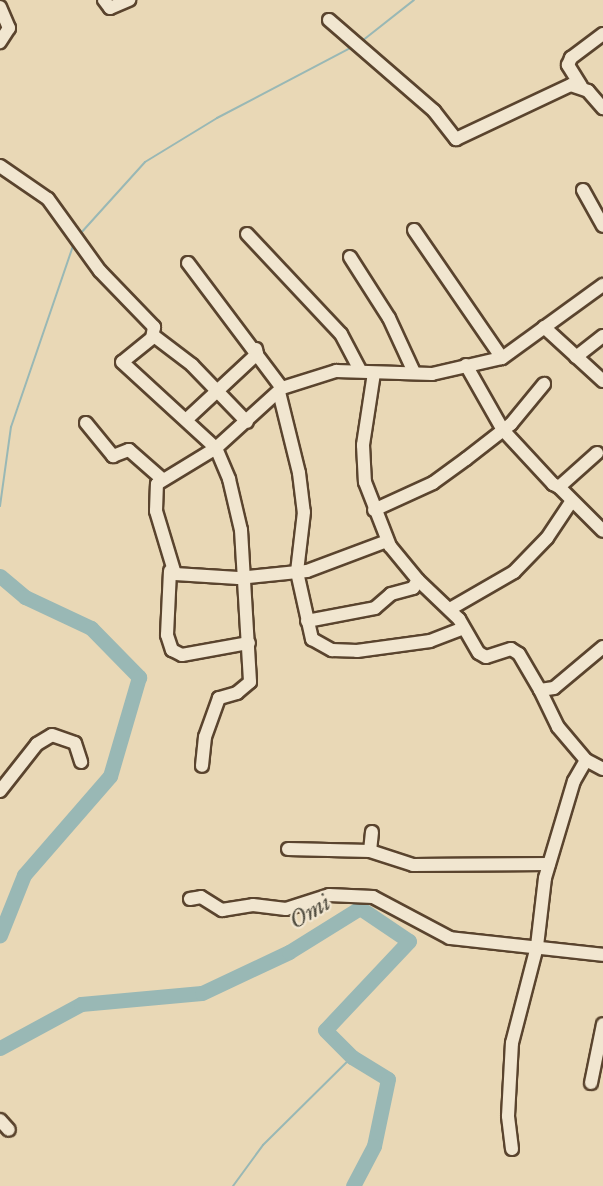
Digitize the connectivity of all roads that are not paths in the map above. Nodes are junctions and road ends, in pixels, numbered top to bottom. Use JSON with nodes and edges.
{"nodes":[{"id":1,"x":104,"y":0,"type":"edge"},
{"id":2,"x":129,"y":0,"type":"edge"},
{"id":3,"x":0,"y":7,"type":"edge"},
{"id":4,"x":329,"y":20,"type":"dead end"},
{"id":5,"x":603,"y":34,"type":"edge"},
{"id":6,"x":0,"y":42,"type":"edge"},
{"id":7,"x":581,"y":86,"type":"junction"},
{"id":8,"x":600,"y":99,"type":"edge"},
{"id":9,"x":0,"y":166,"type":"edge"},
{"id":10,"x":583,"y":190,"type":"dead end"},
{"id":11,"x":603,"y":226,"type":"edge"},
{"id":12,"x":414,"y":230,"type":"dead end"},
{"id":13,"x":247,"y":234,"type":"dead end"},
{"id":14,"x":350,"y":257,"type":"dead end"},
{"id":15,"x":188,"y":263,"type":"dead end"},
{"id":16,"x":603,"y":285,"type":"edge"},
{"id":17,"x":544,"y":327,"type":"junction"},
{"id":18,"x":154,"y":336,"type":"junction"},
{"id":19,"x":603,"y":336,"type":"edge"},
{"id":20,"x":256,"y":349,"type":"junction"},
{"id":21,"x":576,"y":357,"type":"junction"},
{"id":22,"x":502,"y":358,"type":"junction"},
{"id":23,"x":466,"y":365,"type":"junction"},
{"id":24,"x":360,"y":370,"type":"junction"},
{"id":25,"x":414,"y":372,"type":"junction"},
{"id":26,"x":374,"y":373,"type":"junction"},
{"id":27,"x":603,"y":381,"type":"edge"},
{"id":28,"x":544,"y":384,"type":"dead end"},
{"id":29,"x":281,"y":390,"type":"junction"},
{"id":30,"x":216,"y":394,"type":"junction"},
{"id":31,"x":186,"y":420,"type":"junction"},
{"id":32,"x":247,"y":422,"type":"junction"},
{"id":33,"x":86,"y":423,"type":"dead end"},
{"id":34,"x":503,"y":430,"type":"junction"},
{"id":35,"x":216,"y":448,"type":"junction"},
{"id":36,"x":597,"y":453,"type":"dead end"},
{"id":37,"x":162,"y":479,"type":"junction"},
{"id":38,"x":559,"y":487,"type":"junction"},
{"id":39,"x":571,"y":502,"type":"junction"},
{"id":40,"x":374,"y":510,"type":"junction"},
{"id":41,"x":603,"y":531,"type":"edge"},
{"id":42,"x":387,"y":541,"type":"junction"},
{"id":43,"x":170,"y":571,"type":"junction"},
{"id":44,"x":297,"y":572,"type":"junction"},
{"id":45,"x":243,"y":577,"type":"junction"},
{"id":46,"x":418,"y":580,"type":"junction"},
{"id":47,"x":450,"y":609,"type":"junction"},
{"id":48,"x":307,"y":621,"type":"junction"},
{"id":49,"x":461,"y":629,"type":"junction"},
{"id":50,"x":249,"y":643,"type":"junction"},
{"id":51,"x":603,"y":647,"type":"edge"},
{"id":52,"x":540,"y":690,"type":"junction"},
{"id":53,"x":586,"y":760,"type":"junction"},
{"id":54,"x":81,"y":762,"type":"dead end"},
{"id":55,"x":202,"y":766,"type":"dead end"},
{"id":56,"x":603,"y":769,"type":"edge"},
{"id":57,"x":0,"y":791,"type":"edge"},
{"id":58,"x":372,"y":832,"type":"dead end"},
{"id":59,"x":288,"y":849,"type":"dead end"},
{"id":60,"x":370,"y":851,"type":"junction"},
{"id":61,"x":549,"y":864,"type":"junction"},
{"id":62,"x":190,"y":899,"type":"dead end"},
{"id":63,"x":537,"y":946,"type":"junction"},
{"id":64,"x":603,"y":955,"type":"edge"},
{"id":65,"x":603,"y":1024,"type":"edge"},
{"id":66,"x":591,"y":1083,"type":"dead end"},
{"id":67,"x":0,"y":1120,"type":"edge"},
{"id":68,"x":9,"y":1130,"type":"dead end"},
{"id":69,"x":512,"y":1149,"type":"dead end"}],
"edges":[{"from":1,"to":2,"type":"street"},
{"from":3,"to":6,"type":"street"},
{"from":4,"to":7,"type":"street"},
{"from":5,"to":7,"type":"street"},
{"from":7,"to":8,"type":"street"},
{"from":9,"to":18,"type":"street"},
{"from":10,"to":11,"type":"street"},
{"from":12,"to":22,"type":"street"},
{"from":13,"to":24,"type":"street"},
{"from":14,"to":25,"type":"street"},
{"from":15,"to":20,"type":"street"},
{"from":16,"to":17,"type":"street"},
{"from":17,"to":21,"type":"street"},
{"from":17,"to":22,"type":"street"},
{"from":18,"to":30,"type":"street"},
{"from":18,"to":31,"type":"street"},
{"from":19,"to":21,"type":"street"},
{"from":20,"to":29,"type":"street"},
{"from":20,"to":30,"type":"street"},
{"from":21,"to":27,"type":"street"},
{"from":22,"to":23,"type":"street"},
{"from":23,"to":25,"type":"street"},
{"from":23,"to":34,"type":"street"},
{"from":24,"to":26,"type":"street"},
{"from":24,"to":29,"type":"street"},
{"from":25,"to":26,"type":"street"},
{"from":26,"to":40,"type":"street"},
{"from":28,"to":34,"type":"street"},
{"from":29,"to":32,"type":"street"},
{"from":29,"to":44,"type":"street"},
{"from":30,"to":31,"type":"street"},
{"from":30,"to":32,"type":"street"},
{"from":31,"to":35,"type":"street"},
{"from":32,"to":35,"type":"street"},
{"from":33,"to":37,"type":"street"},
{"from":34,"to":38,"type":"street"},
{"from":34,"to":40,"type":"street"},
{"from":35,"to":37,"type":"street"},
{"from":35,"to":45,"type":"street"},
{"from":36,"to":38,"type":"street"},
{"from":37,"to":43,"type":"street"},
{"from":38,"to":39,"type":"street"},
{"from":39,"to":41,"type":"street"},
{"from":39,"to":47,"type":"street"},
{"from":40,"to":42,"type":"street"},
{"from":42,"to":44,"type":"street"},
{"from":42,"to":46,"type":"street"},
{"from":43,"to":45,"type":"street"},
{"from":43,"to":50,"type":"street"},
{"from":44,"to":45,"type":"street"},
{"from":44,"to":48,"type":"street"},
{"from":45,"to":50,"type":"street"},
{"from":46,"to":47,"type":"street"},
{"from":46,"to":48,"type":"street"},
{"from":47,"to":49,"type":"street"},
{"from":48,"to":49,"type":"street"},
{"from":49,"to":52,"type":"street"},
{"from":50,"to":55,"type":"street"},
{"from":51,"to":52,"type":"street"},
{"from":52,"to":53,"type":"street"},
{"from":53,"to":56,"type":"street"},
{"from":53,"to":61,"type":"street"},
{"from":54,"to":57,"type":"street"},
{"from":58,"to":60,"type":"street"},
{"from":59,"to":60,"type":"street"},
{"from":60,"to":61,"type":"street"},
{"from":61,"to":63,"type":"street"},
{"from":62,"to":63,"type":"street"},
{"from":63,"to":64,"type":"street"},
{"from":63,"to":69,"type":"street"},
{"from":65,"to":66,"type":"street"},
{"from":67,"to":68,"type":"street"}]}
